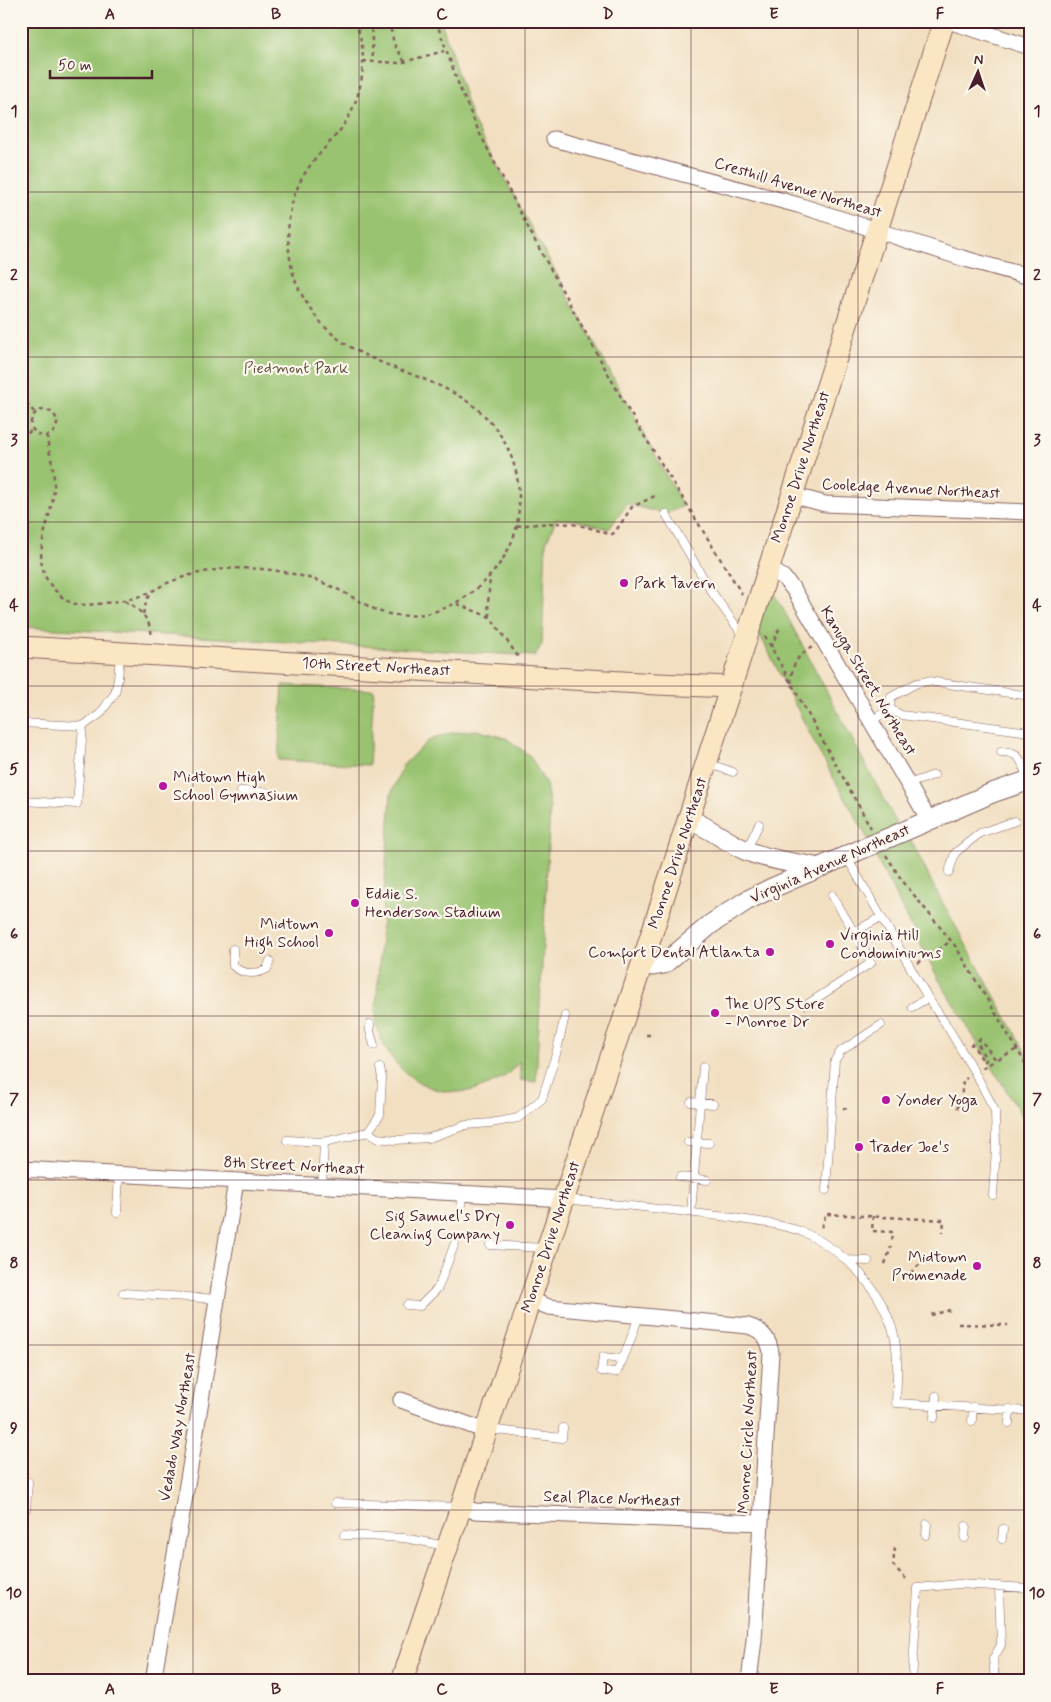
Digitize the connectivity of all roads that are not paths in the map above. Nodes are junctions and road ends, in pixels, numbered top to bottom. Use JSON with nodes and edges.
{"nodes":[{"id":1,"x":944,"y":21,"type":"edge"},
{"id":2,"x":948,"y":21,"type":"edge"},
{"id":3,"x":1030,"y":47,"type":"edge"},
{"id":4,"x":554,"y":139,"type":"dead end"},
{"id":5,"x":877,"y":230,"type":"junction"},
{"id":6,"x":1030,"y":277,"type":"edge"},
{"id":7,"x":792,"y":495,"type":"junction"},
{"id":8,"x":1030,"y":512,"type":"edge"},
{"id":9,"x":666,"y":514,"type":"dead end"},
{"id":10,"x":768,"y":568,"type":"junction"},
{"id":11,"x":745,"y":639,"type":"junction"},
{"id":12,"x":21,"y":647,"type":"edge"},
{"id":13,"x":121,"y":653,"type":"junction"},
{"id":14,"x":731,"y":687,"type":"junction"},
{"id":15,"x":1030,"y":696,"type":"edge"},
{"id":16,"x":890,"y":709,"type":"junction"},
{"id":17,"x":871,"y":721,"type":"junction"},
{"id":18,"x":21,"y":723,"type":"edge"},
{"id":19,"x":83,"y":726,"type":"junction"},
{"id":20,"x":1030,"y":732,"type":"edge"},
{"id":21,"x":1001,"y":752,"type":"dead end"},
{"id":22,"x":706,"y":763,"type":"junction"},
{"id":23,"x":734,"y":772,"type":"dead end"},
{"id":24,"x":934,"y":775,"type":"dead end"},
{"id":25,"x":1029,"y":780,"type":"edge"},
{"id":26,"x":908,"y":784,"type":"junction"},
{"id":27,"x":240,"y":791,"type":"dead end"},
{"id":28,"x":266,"y":792,"type":"dead end"},
{"id":29,"x":21,"y":801,"type":"edge"},
{"id":30,"x":688,"y":819,"type":"junction"},
{"id":31,"x":930,"y":820,"type":"junction"},
{"id":32,"x":1015,"y":821,"type":"dead end"},
{"id":33,"x":759,"y":824,"type":"dead end"},
{"id":34,"x":746,"y":850,"type":"junction"},
{"id":35,"x":846,"y":856,"type":"junction"},
{"id":36,"x":819,"y":868,"type":"junction"},
{"id":37,"x":950,"y":872,"type":"dead end"},
{"id":38,"x":832,"y":895,"type":"dead end"},
{"id":39,"x":881,"y":917,"type":"junction"},
{"id":40,"x":854,"y":932,"type":"junction"},
{"id":41,"x":233,"y":949,"type":"dead end"},
{"id":42,"x":270,"y":961,"type":"dead end"},
{"id":43,"x":642,"y":964,"type":"junction"},
{"id":44,"x":928,"y":998,"type":"junction"},
{"id":45,"x":806,"y":1005,"type":"dead end"},
{"id":46,"x":912,"y":1007,"type":"dead end"},
{"id":47,"x":565,"y":1016,"type":"dead end"},
{"id":48,"x":370,"y":1024,"type":"dead end"},
{"id":49,"x":882,"y":1025,"type":"dead end"},
{"id":50,"x":374,"y":1045,"type":"dead end"},
{"id":51,"x":703,"y":1067,"type":"dead end"},
{"id":52,"x":380,"y":1068,"type":"dead end"},
{"id":53,"x":695,"y":1102,"type":"junction"},
{"id":54,"x":713,"y":1104,"type":"dead end"},
{"id":55,"x":368,"y":1132,"type":"junction"},
{"id":56,"x":287,"y":1140,"type":"dead end"},
{"id":57,"x":324,"y":1142,"type":"junction"},
{"id":58,"x":693,"y":1142,"type":"junction"},
{"id":59,"x":709,"y":1143,"type":"dead end"},
{"id":60,"x":21,"y":1169,"type":"edge"},
{"id":61,"x":120,"y":1174,"type":"junction"},
{"id":62,"x":680,"y":1177,"type":"dead end"},
{"id":63,"x":695,"y":1179,"type":"junction"},
{"id":64,"x":708,"y":1180,"type":"dead end"},
{"id":65,"x":236,"y":1181,"type":"junction"},
{"id":66,"x":322,"y":1186,"type":"junction"},
{"id":67,"x":826,"y":1190,"type":"dead end"},
{"id":68,"x":993,"y":1195,"type":"dead end"},
{"id":69,"x":564,"y":1199,"type":"junction"},
{"id":70,"x":691,"y":1212,"type":"junction"},
{"id":71,"x":117,"y":1213,"type":"dead end"},
{"id":72,"x":455,"y":1243,"type":"dead end"},
{"id":73,"x":490,"y":1245,"type":"dead end"},
{"id":74,"x":548,"y":1248,"type":"junction"},
{"id":75,"x":846,"y":1260,"type":"junction"},
{"id":76,"x":868,"y":1261,"type":"dead end"},
{"id":77,"x":123,"y":1293,"type":"dead end"},
{"id":78,"x":218,"y":1299,"type":"junction"},
{"id":79,"x":530,"y":1300,"type":"junction"},
{"id":80,"x":407,"y":1306,"type":"dead end"},
{"id":81,"x":639,"y":1315,"type":"junction"},
{"id":82,"x":623,"y":1359,"type":"dead end"},
{"id":83,"x":936,"y":1396,"type":"dead end"},
{"id":84,"x":401,"y":1400,"type":"dead end"},
{"id":85,"x":935,"y":1405,"type":"junction"},
{"id":86,"x":973,"y":1407,"type":"junction"},
{"id":87,"x":1010,"y":1409,"type":"junction"},
{"id":88,"x":1030,"y":1410,"type":"edge"},
{"id":89,"x":934,"y":1418,"type":"dead end"},
{"id":90,"x":972,"y":1421,"type":"dead end"},
{"id":91,"x":1009,"y":1424,"type":"dead end"},
{"id":92,"x":563,"y":1428,"type":"dead end"},
{"id":93,"x":487,"y":1430,"type":"junction"},
{"id":94,"x":28,"y":1482,"type":"dead end"},
{"id":95,"x":335,"y":1503,"type":"dead end"},
{"id":96,"x":461,"y":1507,"type":"junction"},
{"id":97,"x":21,"y":1509,"type":"edge"},
{"id":98,"x":762,"y":1523,"type":"junction"},
{"id":99,"x":927,"y":1524,"type":"dead end"},
{"id":100,"x":966,"y":1526,"type":"dead end"},
{"id":101,"x":1003,"y":1529,"type":"dead end"},
{"id":102,"x":344,"y":1535,"type":"dead end"},
{"id":103,"x":926,"y":1535,"type":"dead end"},
{"id":104,"x":965,"y":1538,"type":"dead end"},
{"id":105,"x":1002,"y":1540,"type":"dead end"},
{"id":106,"x":448,"y":1546,"type":"junction"},
{"id":107,"x":999,"y":1586,"type":"junction"},
{"id":108,"x":1030,"y":1588,"type":"edge"},
{"id":109,"x":400,"y":1677,"type":"edge"},
{"id":110,"x":152,"y":1680,"type":"edge"},
{"id":111,"x":749,"y":1681,"type":"edge"},
{"id":112,"x":912,"y":1681,"type":"edge"},
{"id":113,"x":996,"y":1681,"type":"edge"}],
"edges":[{"from":1,"to":5,"type":"main road","name":"Monroe Drive Northeast"},
{"from":2,"to":3,"type":"street"},
{"from":4,"to":5,"type":"street","name":"Cresthill Avenue Northeast"},
{"from":5,"to":6,"type":"street","name":"Cresthill Avenue Northeast"},
{"from":5,"to":7,"type":"main road","name":"Monroe Drive Northeast"},
{"from":7,"to":8,"type":"street","name":"Cooledge Avenue Northeast"},
{"from":7,"to":10,"type":"main road","name":"Monroe Drive Northeast"},
{"from":9,"to":11,"type":"lane"},
{"from":10,"to":11,"type":"main road","name":"Monroe Drive Northeast"},
{"from":10,"to":17,"type":"street","name":"Kanuga Street Northeast"},
{"from":11,"to":14,"type":"main road","name":"Monroe Drive Northeast"},
{"from":12,"to":13,"type":"main road","name":"10th Street Northeast"},
{"from":13,"to":14,"type":"main road","name":"10th Street Northeast"},
{"from":13,"to":19,"type":"lane"},
{"from":14,"to":22,"type":"main road","name":"Monroe Drive Northeast"},
{"from":15,"to":16,"type":"lane"},
{"from":16,"to":17,"type":"lane"},
{"from":16,"to":20,"type":"lane"},
{"from":17,"to":26,"type":"street","name":"Kanuga Street Northeast"},
{"from":18,"to":19,"type":"lane"},
{"from":19,"to":29,"type":"lane"},
{"from":21,"to":25,"type":"lane"},
{"from":22,"to":23,"type":"lane"},
{"from":22,"to":30,"type":"main road","name":"Monroe Drive Northeast"},
{"from":24,"to":26,"type":"lane"},
{"from":25,"to":31,"type":"street","name":"Virginia Avenue Northeast"},
{"from":26,"to":31,"type":"street","name":"Kanuga Street Northeast"},
{"from":27,"to":28,"type":"lane"},
{"from":30,"to":34,"type":"street"},
{"from":30,"to":43,"type":"main road","name":"Monroe Drive Northeast"},
{"from":31,"to":35,"type":"street","name":"Virginia Avenue Northeast","bridge":true},
{"from":32,"to":37,"type":"lane"},
{"from":33,"to":34,"type":"lane"},
{"from":34,"to":36,"type":"street"},
{"from":35,"to":36,"type":"street","name":"Virginia Avenue Northeast"},
{"from":35,"to":39,"type":"lane"},
{"from":36,"to":43,"type":"street","name":"Virginia Avenue Northeast"},
{"from":38,"to":40,"type":"lane"},
{"from":39,"to":40,"type":"lane"},
{"from":39,"to":44,"type":"lane"},
{"from":40,"to":45,"type":"lane"},
{"from":41,"to":42,"type":"lane"},
{"from":43,"to":69,"type":"main road","name":"Monroe Drive Northeast"},
{"from":44,"to":46,"type":"lane"},
{"from":44,"to":68,"type":"lane"},
{"from":47,"to":55,"type":"lane"},
{"from":48,"to":50,"type":"lane"},
{"from":49,"to":67,"type":"lane"},
{"from":51,"to":53,"type":"lane"},
{"from":52,"to":55,"type":"lane"},
{"from":53,"to":54,"type":"lane"},
{"from":53,"to":58,"type":"lane"},
{"from":55,"to":57,"type":"lane"},
{"from":56,"to":57,"type":"lane"},
{"from":57,"to":66,"type":"lane"},
{"from":58,"to":59,"type":"lane"},
{"from":58,"to":63,"type":"lane"},
{"from":60,"to":61,"type":"street","name":"8th Street Northeast"},
{"from":61,"to":65,"type":"street","name":"8th Street Northeast"},
{"from":61,"to":71,"type":"lane"},
{"from":62,"to":63,"type":"lane"},
{"from":63,"to":64,"type":"lane"},
{"from":63,"to":70,"type":"lane"},
{"from":65,"to":66,"type":"street","name":"8th Street Northeast"},
{"from":65,"to":78,"type":"street","name":"Vedado Way Northeast"},
{"from":66,"to":69,"type":"street","name":"8th Street Northeast"},
{"from":69,"to":70,"type":"lane"},
{"from":69,"to":74,"type":"main road","name":"Monroe Drive Northeast"},
{"from":70,"to":75,"type":"lane"},
{"from":72,"to":80,"type":"lane"},
{"from":73,"to":74,"type":"lane"},
{"from":74,"to":79,"type":"main road","name":"Monroe Drive Northeast"},
{"from":75,"to":76,"type":"lane"},
{"from":75,"to":85,"type":"lane"},
{"from":77,"to":78,"type":"lane"},
{"from":78,"to":110,"type":"street","name":"Vedado Way Northeast"},
{"from":79,"to":81,"type":"street","name":"Monroe Circle Northeast"},
{"from":79,"to":93,"type":"main road","name":"Monroe Drive Northeast"},
{"from":81,"to":82,"type":"lane"},
{"from":81,"to":98,"type":"street","name":"Monroe Circle Northeast"},
{"from":83,"to":85,"type":"lane"},
{"from":84,"to":93,"type":"street"},
{"from":85,"to":86,"type":"lane"},
{"from":85,"to":89,"type":"lane"},
{"from":86,"to":87,"type":"lane"},
{"from":86,"to":90,"type":"lane"},
{"from":87,"to":88,"type":"lane"},
{"from":87,"to":91,"type":"lane"},
{"from":92,"to":93,"type":"lane"},
{"from":93,"to":96,"type":"main road","name":"Monroe Drive Northeast"},
{"from":94,"to":97,"type":"lane"},
{"from":95,"to":96,"type":"lane"},
{"from":96,"to":98,"type":"street","name":"Seal Place Northeast"},
{"from":96,"to":106,"type":"main road","name":"Monroe Drive Northeast"},
{"from":98,"to":111,"type":"street","name":"Monroe Circle Northeast"},
{"from":99,"to":103,"type":"lane"},
{"from":100,"to":104,"type":"lane"},
{"from":101,"to":105,"type":"lane"},
{"from":102,"to":106,"type":"lane"},
{"from":106,"to":109,"type":"main road","name":"Monroe Drive Northeast"},
{"from":107,"to":108,"type":"lane"},
{"from":107,"to":112,"type":"lane"},
{"from":107,"to":113,"type":"lane"}]}
